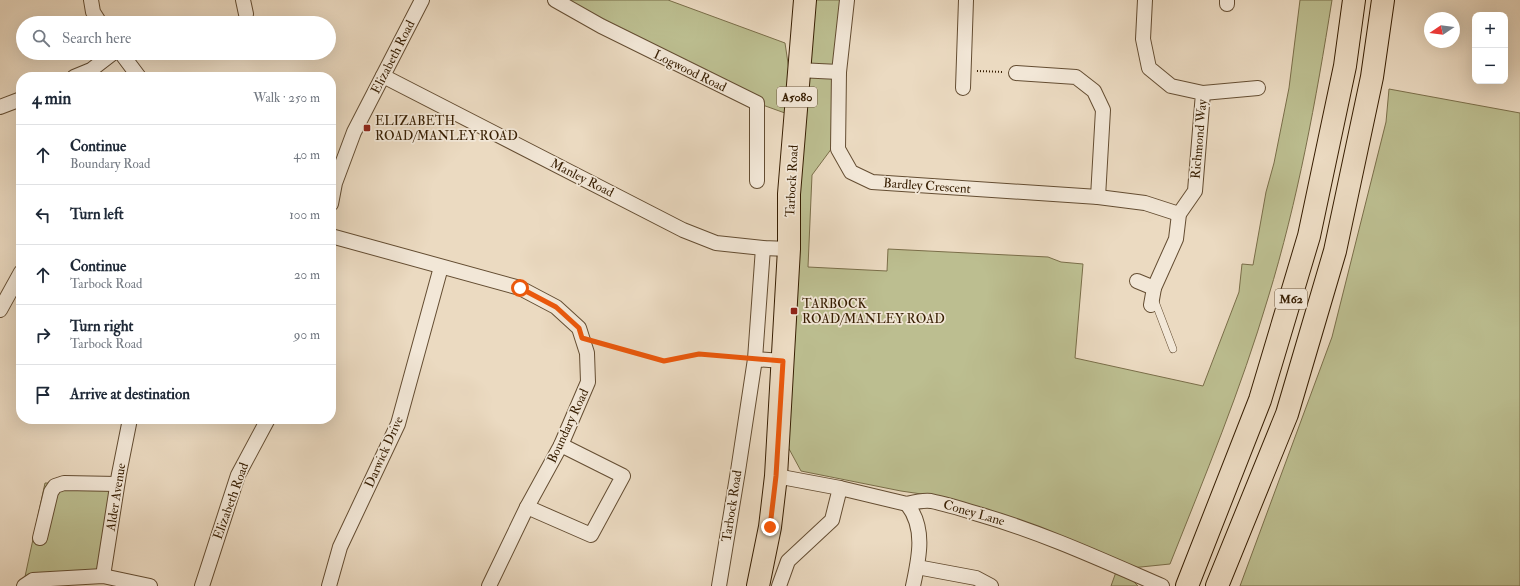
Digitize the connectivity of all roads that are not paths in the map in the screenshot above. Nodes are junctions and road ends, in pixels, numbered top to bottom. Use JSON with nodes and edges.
{"nodes":[{"id":1,"x":91,"y":0,"type":"edge"},
{"id":2,"x":243,"y":0,"type":"edge"},
{"id":3,"x":422,"y":0,"type":"edge"},
{"id":4,"x":555,"y":0,"type":"edge"},
{"id":5,"x":805,"y":0,"type":"edge"},
{"id":6,"x":847,"y":0,"type":"edge"},
{"id":7,"x":966,"y":0,"type":"edge"},
{"id":8,"x":1145,"y":0,"type":"edge"},
{"id":9,"x":1354,"y":0,"type":"edge"},
{"id":10,"x":1383,"y":0,"type":"edge"},
{"id":11,"x":246,"y":14,"type":"dead end"},
{"id":12,"x":96,"y":16,"type":"edge"},
{"id":13,"x":104,"y":60,"type":"edge"},
{"id":14,"x":126,"y":60,"type":"edge"},
{"id":15,"x":798,"y":70,"type":"junction"},
{"id":16,"x":86,"y":72,"type":"edge"},
{"id":17,"x":135,"y":72,"type":"edge"},
{"id":18,"x":839,"y":72,"type":"junction"},
{"id":19,"x":1016,"y":73,"type":"road end"},
{"id":20,"x":384,"y":76,"type":"junction"},
{"id":21,"x":963,"y":88,"type":"dead end"},
{"id":22,"x":1258,"y":88,"type":"dead end"},
{"id":23,"x":1203,"y":93,"type":"junction"},
{"id":24,"x":16,"y":101,"type":"edge"},
{"id":25,"x":0,"y":107,"type":"edge"},
{"id":26,"x":336,"y":175,"type":"edge"},
{"id":27,"x":758,"y":182,"type":"dead end"},
{"id":28,"x":1098,"y":197,"type":"junction"},
{"id":29,"x":1179,"y":214,"type":"junction"},
{"id":30,"x":336,"y":237,"type":"edge"},
{"id":31,"x":763,"y":248,"type":"junction"},
{"id":32,"x":789,"y":249,"type":"junction"},
{"id":33,"x":441,"y":267,"type":"junction"},
{"id":34,"x":16,"y":281,"type":"edge"},
{"id":35,"x":1137,"y":281,"type":"dead end"},
{"id":36,"x":1153,"y":296,"type":"junction"},
{"id":37,"x":0,"y":310,"type":"edge"},
{"id":38,"x":1174,"y":350,"type":"dead end"},
{"id":39,"x":755,"y":359,"type":"junction"},
{"id":40,"x":783,"y":361,"type":"junction"},
{"id":41,"x":129,"y":424,"type":"edge"},
{"id":42,"x":265,"y":424,"type":"edge"},
{"id":43,"x":561,"y":445,"type":"junction"},
{"id":44,"x":776,"y":476,"type":"junction"},
{"id":45,"x":117,"y":484,"type":"junction"},
{"id":46,"x":840,"y":488,"type":"junction"},
{"id":47,"x":907,"y":504,"type":"junction"},
{"id":48,"x":527,"y":507,"type":"junction"},
{"id":49,"x":40,"y":538,"type":"dead end"},
{"id":50,"x":917,"y":567,"type":"junction"},
{"id":51,"x":103,"y":576,"type":"junction"},
{"id":52,"x":24,"y":586,"type":"edge"},
{"id":53,"x":150,"y":586,"type":"edge"},
{"id":54,"x":202,"y":586,"type":"edge"},
{"id":55,"x":329,"y":586,"type":"edge"},
{"id":56,"x":489,"y":586,"type":"edge"},
{"id":57,"x":719,"y":586,"type":"edge"},
{"id":58,"x":758,"y":586,"type":"edge"},
{"id":59,"x":779,"y":586,"type":"edge"},
{"id":60,"x":913,"y":586,"type":"edge"},
{"id":61,"x":991,"y":586,"type":"edge"},
{"id":62,"x":1162,"y":586,"type":"edge"},
{"id":63,"x":1187,"y":586,"type":"edge"},
{"id":64,"x":1218,"y":586,"type":"edge"}],
"edges":[{"from":1,"to":12,"type":"street"},
{"from":2,"to":11,"type":"street"},
{"from":3,"to":20,"type":"street","name":"Elizabeth Road"},
{"from":4,"to":27,"type":"street","name":"Logwood Road"},
{"from":5,"to":15,"type":"main road","name":"Tarbock Road","number":"A5080"},
{"from":6,"to":18,"type":"street","name":"Bardley Crescent"},
{"from":7,"to":21,"type":"street"},
{"from":8,"to":23,"type":"street","name":"Richmond Way"},
{"from":9,"to":63,"type":"main road","number":"M62"},
{"from":10,"to":64,"type":"main road","number":"M62"},
{"from":13,"to":16,"type":"street"},
{"from":14,"to":17,"type":"street"},
{"from":15,"to":18,"type":"street"},
{"from":15,"to":32,"type":"main road","name":"Tarbock Road","number":"A5080"},
{"from":18,"to":28,"type":"street","name":"Bardley Crescent"},
{"from":19,"to":28,"type":"street"},
{"from":20,"to":26,"type":"street","name":"Elizabeth Road"},
{"from":20,"to":31,"type":"street","name":"Manley Road"},
{"from":22,"to":23,"type":"street"},
{"from":23,"to":29,"type":"street","name":"Richmond Way"},
{"from":24,"to":25,"type":"street"},
{"from":28,"to":29,"type":"street","name":"Bardley Crescent"},
{"from":29,"to":36,"type":"street","name":"Richmond Way"},
{"from":30,"to":33,"type":"street","name":"Boundary Road"},
{"from":31,"to":32,"type":"street","name":"Manley Road"},
{"from":31,"to":39,"type":"street","name":"Tarbock Road"},
{"from":32,"to":40,"type":"main road","name":"Tarbock Road","number":"A5080"},
{"from":33,"to":43,"type":"street","name":"Boundary Road"},
{"from":33,"to":55,"type":"street","name":"Darwick Drive"},
{"from":34,"to":37,"type":"street"},
{"from":35,"to":36,"type":"street"},
{"from":36,"to":38,"type":"lane"},
{"from":39,"to":40,"type":"street"},
{"from":39,"to":57,"type":"street","name":"Tarbock Road"},
{"from":40,"to":44,"type":"main road","name":"Tarbock Road","number":"A5080"},
{"from":41,"to":45,"type":"street","name":"Alder Avenue"},
{"from":42,"to":54,"type":"street","name":"Elizabeth Road"},
{"from":43,"to":48,"type":"street","name":"Boundary Road"},
{"from":43,"to":48,"type":"street"},
{"from":44,"to":46,"type":"street","name":"Coney Lane"},
{"from":44,"to":58,"type":"main road","name":"Tarbock Road","number":"A5080"},
{"from":45,"to":49,"type":"street"},
{"from":45,"to":51,"type":"street","name":"Alder Avenue"},
{"from":46,"to":47,"type":"street","name":"Coney Lane"},
{"from":46,"to":59,"type":"street"},
{"from":47,"to":50,"type":"street"},
{"from":47,"to":62,"type":"street","name":"Coney Lane"},
{"from":48,"to":56,"type":"street","name":"Boundary Road"},
{"from":50,"to":60,"type":"street"},
{"from":50,"to":61,"type":"street"},
{"from":51,"to":52,"type":"street"},
{"from":51,"to":53,"type":"street"}]}
